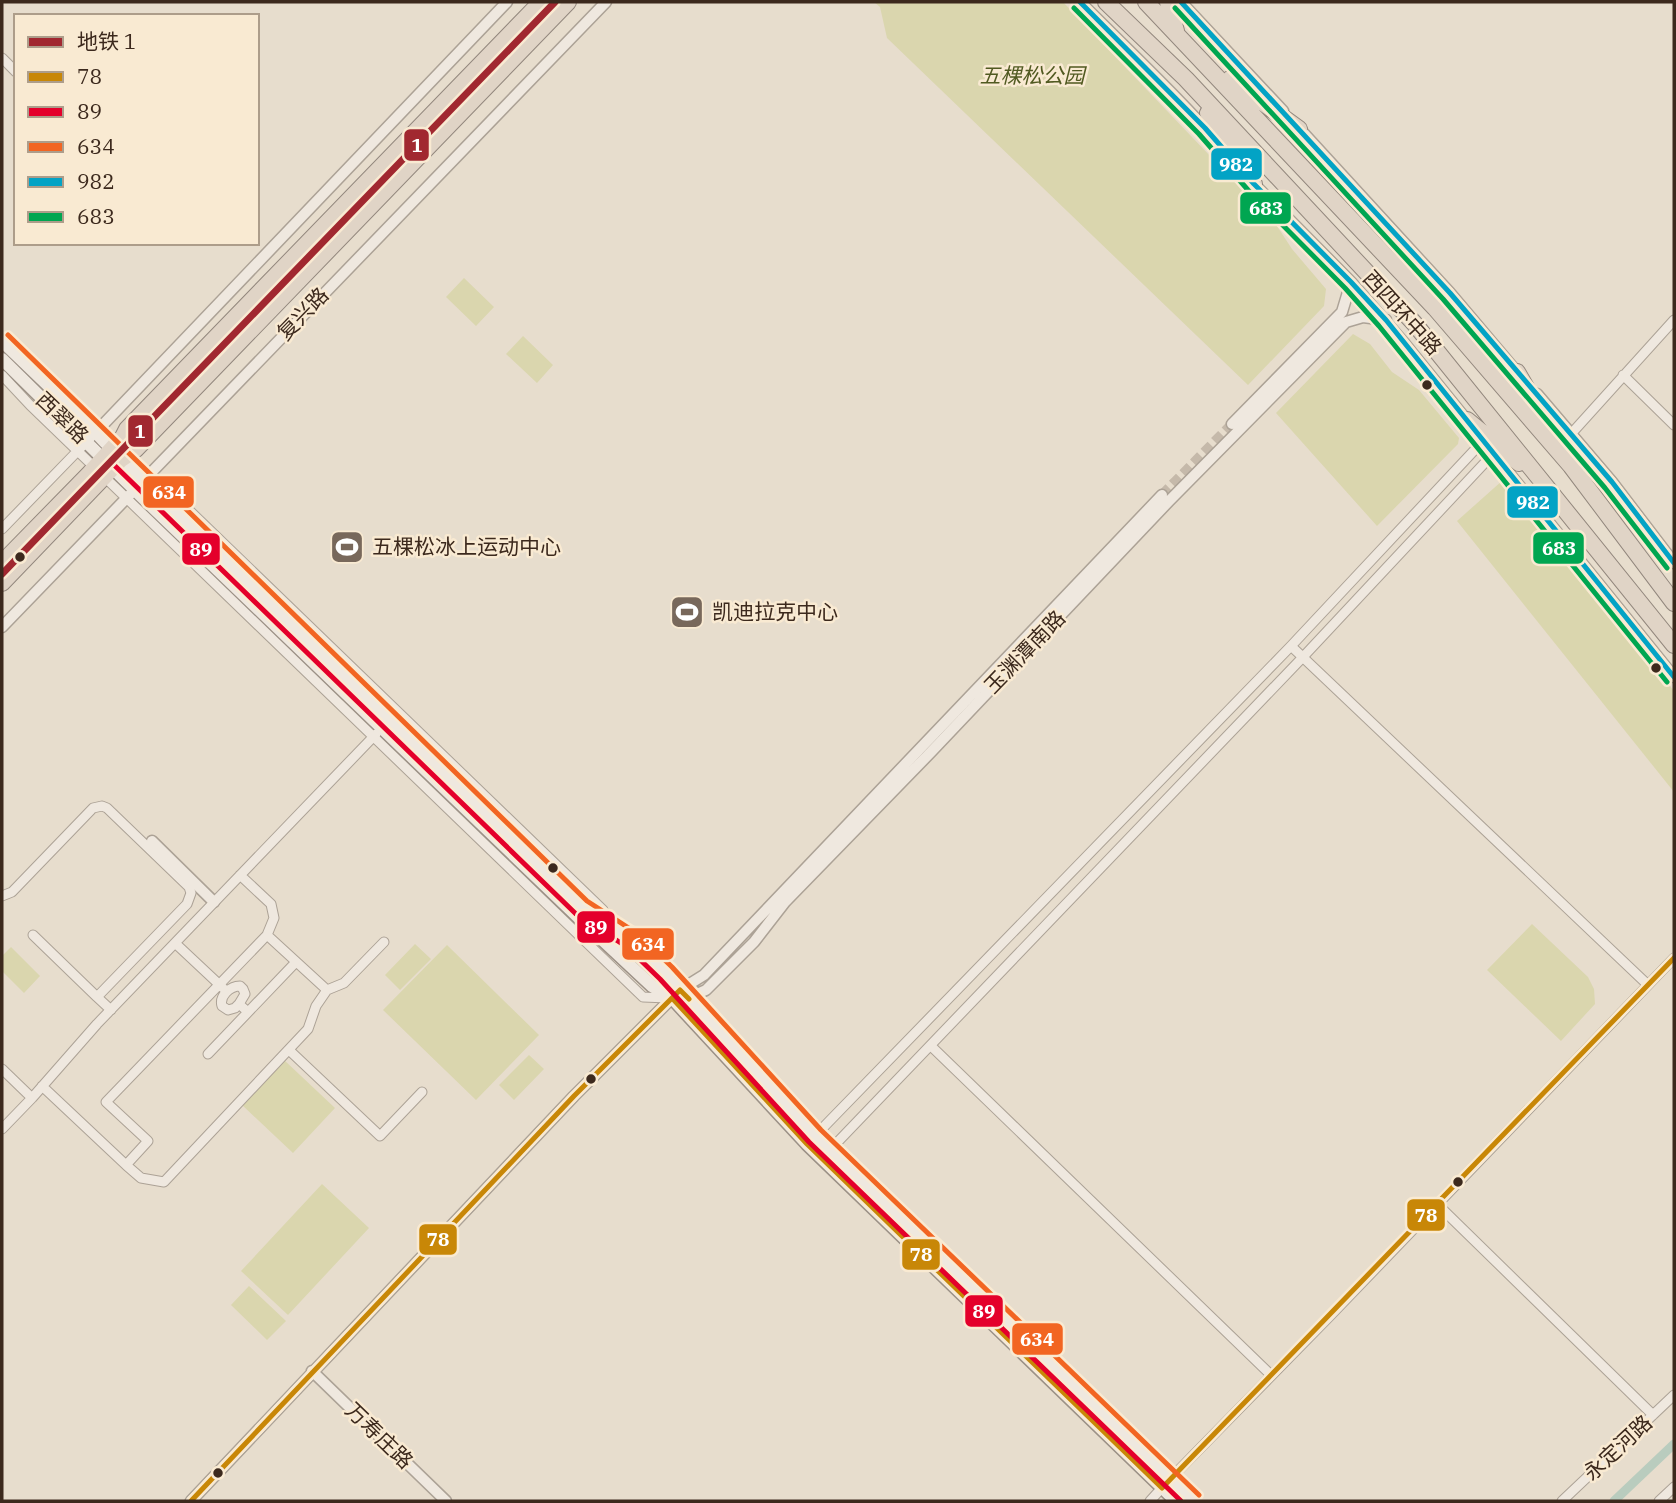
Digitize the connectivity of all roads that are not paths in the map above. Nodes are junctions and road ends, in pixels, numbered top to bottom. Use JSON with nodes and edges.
{"nodes":[{"id":1,"x":507,"y":2,"type":"edge"},
{"id":2,"x":541,"y":2,"type":"edge"},
{"id":3,"x":568,"y":2,"type":"edge"},
{"id":4,"x":606,"y":2,"type":"edge"},
{"id":5,"x":1080,"y":2,"type":"edge"},
{"id":6,"x":1106,"y":2,"type":"edge"},
{"id":7,"x":1146,"y":2,"type":"edge"},
{"id":8,"x":1168,"y":2,"type":"edge"},
{"id":9,"x":1181,"y":2,"type":"edge"},
{"id":10,"x":1177,"y":33,"type":"junction"},
{"id":11,"x":1202,"y":59,"type":"junction"},
{"id":12,"x":1186,"y":79,"type":"junction"},
{"id":13,"x":1299,"y":129,"type":"junction"},
{"id":14,"x":1254,"y":184,"type":"junction"},
{"id":15,"x":1352,"y":282,"type":"junction"},
{"id":16,"x":1386,"y":320,"type":"junction"},
{"id":17,"x":1674,"y":320,"type":"edge"},
{"id":18,"x":2,"y":341,"type":"edge"},
{"id":19,"x":2,"y":359,"type":"edge"},
{"id":20,"x":1517,"y":372,"type":"junction"},
{"id":21,"x":2,"y":375,"type":"edge"},
{"id":22,"x":1623,"y":375,"type":"junction"},
{"id":23,"x":1467,"y":420,"type":"junction"},
{"id":24,"x":1232,"y":424,"type":"tunnel mouth"},
{"id":25,"x":1674,"y":425,"type":"edge"},
{"id":26,"x":1570,"y":434,"type":"junction"},
{"id":27,"x":86,"y":441,"type":"junction"},
{"id":28,"x":1483,"y":441,"type":"junction"},
{"id":29,"x":1493,"y":454,"type":"junction"},
{"id":30,"x":108,"y":463,"type":"junction"},
{"id":31,"x":1571,"y":466,"type":"junction"},
{"id":32,"x":1545,"y":484,"type":"junction"},
{"id":33,"x":137,"y":488,"type":"junction"},
{"id":34,"x":1162,"y":495,"type":"tunnel mouth"},
{"id":35,"x":2,"y":529,"type":"edge"},
{"id":36,"x":2,"y":563,"type":"edge"},
{"id":37,"x":1674,"y":563,"type":"edge"},
{"id":38,"x":2,"y":583,"type":"edge"},
{"id":39,"x":1674,"y":603,"type":"edge"},
{"id":40,"x":2,"y":627,"type":"edge"},
{"id":41,"x":1671,"y":641,"type":"edge"},
{"id":42,"x":1291,"y":646,"type":"junction"},
{"id":43,"x":1303,"y":657,"type":"junction"},
{"id":44,"x":1674,"y":677,"type":"edge"},
{"id":45,"x":381,"y":728,"type":"junction"},
{"id":46,"x":152,"y":841,"type":"dead end"},
{"id":47,"x":240,"y":875,"type":"junction"},
{"id":48,"x":2,"y":896,"type":"edge"},
{"id":49,"x":214,"y":902,"type":"junction"},
{"id":50,"x":606,"y":923,"type":"junction"},
{"id":51,"x":33,"y":935,"type":"dead end"},
{"id":52,"x":267,"y":935,"type":"junction"},
{"id":53,"x":384,"y":942,"type":"dead end"},
{"id":54,"x":175,"y":943,"type":"junction"},
{"id":55,"x":1674,"y":958,"type":"edge"},
{"id":56,"x":296,"y":962,"type":"junction"},
{"id":57,"x":1648,"y":985,"type":"junction"},
{"id":58,"x":223,"y":988,"type":"junction"},
{"id":59,"x":327,"y":990,"type":"junction"},
{"id":60,"x":680,"y":995,"type":"junction"},
{"id":61,"x":97,"y":997,"type":"junction"},
{"id":62,"x":239,"y":1004,"type":"junction"},
{"id":63,"x":111,"y":1010,"type":"junction"},
{"id":64,"x":248,"y":1012,"type":"junction"},
{"id":65,"x":930,"y":1046,"type":"junction"},
{"id":66,"x":289,"y":1050,"type":"junction"},
{"id":67,"x":208,"y":1054,"type":"dead end"},
{"id":68,"x":2,"y":1069,"type":"edge"},
{"id":69,"x":42,"y":1086,"type":"junction"},
{"id":70,"x":422,"y":1092,"type":"dead end"},
{"id":71,"x":32,"y":1098,"type":"junction"},
{"id":72,"x":2,"y":1129,"type":"edge"},
{"id":73,"x":811,"y":1140,"type":"junction"},
{"id":74,"x":826,"y":1154,"type":"junction"},
{"id":75,"x":126,"y":1165,"type":"junction"},
{"id":76,"x":1437,"y":1204,"type":"junction"},
{"id":77,"x":312,"y":1371,"type":"junction"},
{"id":78,"x":1271,"y":1376,"type":"junction"},
{"id":79,"x":1674,"y":1395,"type":"edge"},
{"id":80,"x":1653,"y":1416,"type":"junction"},
{"id":81,"x":1166,"y":1484,"type":"junction"},
{"id":82,"x":1674,"y":1486,"type":"edge"},
{"id":83,"x":191,"y":1501,"type":"edge"},
{"id":84,"x":446,"y":1501,"type":"edge"},
{"id":85,"x":1150,"y":1501,"type":"edge"},
{"id":86,"x":1176,"y":1501,"type":"edge"},
{"id":87,"x":1193,"y":1501,"type":"edge"},
{"id":88,"x":1562,"y":1501,"type":"edge"},
{"id":89,"x":1659,"y":1501,"type":"edge"}],
"edges":[{"from":1,"to":27,"type":"street"},
{"from":2,"to":30,"type":"highway","name":"复兴路"},
{"from":3,"to":30,"type":"highway","name":"复兴路"},
{"from":4,"to":33,"type":"street","name":"复兴路"},
{"from":5,"to":14,"type":"street","name":"西四环中路"},
{"from":6,"to":12,"type":"highway","name":"西四环中路"},
{"from":7,"to":10,"type":"highway","name":"西四环中路"},
{"from":8,"to":10,"type":"highway"},
{"from":9,"to":13,"type":"street"},
{"from":10,"to":11,"type":"highway","name":"西四环中路"},
{"from":11,"to":13,"type":"highway"},
{"from":11,"to":31,"type":"highway","name":"西四环中路"},
{"from":12,"to":14,"type":"highway"},
{"from":12,"to":32,"type":"highway","name":"西四环中路"},
{"from":13,"to":20,"type":"street"},
{"from":14,"to":15,"type":"street","name":"西四环中路"},
{"from":15,"to":16,"type":"street","name":"西四环中路"},
{"from":15,"to":24,"type":"street"},
{"from":16,"to":23,"type":"street","name":"西四环中路"},
{"from":16,"to":60,"type":"street","name":"玉渊潭南路"},
{"from":17,"to":22,"type":"street"},
{"from":18,"to":27,"type":"main road","name":"西翠路"},
{"from":19,"to":27,"type":"main road","name":"西翠路"},
{"from":20,"to":26,"type":"street"},
{"from":20,"to":31,"type":"highway"},
{"from":21,"to":27,"type":"street"},
{"from":22,"to":25,"type":"street"},
{"from":22,"to":26,"type":"street"},
{"from":23,"to":28,"type":"street","name":"西四环中路"},
{"from":23,"to":32,"type":"highway"},
{"from":26,"to":37,"type":"street"},
{"from":27,"to":30,"type":"main road","name":"西翠路"},
{"from":27,"to":30,"type":"street"},
{"from":27,"to":35,"type":"street"},
{"from":28,"to":29,"type":"street","name":"西四环中路"},
{"from":28,"to":42,"type":"street"},
{"from":29,"to":43,"type":"street"},
{"from":29,"to":44,"type":"street","name":"西四环中路"},
{"from":30,"to":33,"type":"main road","name":"西翠路"},
{"from":30,"to":36,"type":"highway","name":"复兴路"},
{"from":30,"to":38,"type":"highway","name":"复兴路"},
{"from":31,"to":39,"type":"highway","name":"西四环中路"},
{"from":32,"to":41,"type":"highway","name":"西四环中路"},
{"from":33,"to":40,"type":"street","name":"复兴路"},
{"from":33,"to":45,"type":"main road","name":"西翠路"},
{"from":33,"to":45,"type":"street"},
{"from":33,"to":50,"type":"street"},
{"from":34,"to":60,"type":"street","name":"玉渊潭南路"},
{"from":42,"to":43,"type":"street"},
{"from":42,"to":73,"type":"street"},
{"from":43,"to":57,"type":"street"},
{"from":43,"to":65,"type":"street"},
{"from":45,"to":47,"type":"street"},
{"from":45,"to":50,"type":"main road","name":"西翠路"},
{"from":45,"to":60,"type":"main road","name":"西翠路"},
{"from":46,"to":49,"type":"street"},
{"from":47,"to":49,"type":"street"},
{"from":47,"to":52,"type":"street"},
{"from":48,"to":61,"type":"street"},
{"from":49,"to":54,"type":"street"},
{"from":50,"to":60,"type":"main road","name":"西翠路"},
{"from":51,"to":61,"type":"street"},
{"from":52,"to":56,"type":"street"},
{"from":52,"to":58,"type":"street"},
{"from":53,"to":59,"type":"street"},
{"from":54,"to":58,"type":"street"},
{"from":54,"to":63,"type":"street"},
{"from":55,"to":57,"type":"street"},
{"from":56,"to":59,"type":"street"},
{"from":56,"to":64,"type":"street"},
{"from":57,"to":76,"type":"street"},
{"from":58,"to":62,"type":"street"},
{"from":58,"to":62,"type":"street"},
{"from":58,"to":75,"type":"street"},
{"from":59,"to":66,"type":"street"},
{"from":60,"to":73,"type":"main road","name":"西翠路"},
{"from":60,"to":77,"type":"street","name":"玉渊潭南路"},
{"from":61,"to":63,"type":"street"},
{"from":62,"to":64,"type":"street"},
{"from":63,"to":69,"type":"street"},
{"from":64,"to":67,"type":"street"},
{"from":65,"to":74,"type":"street"},
{"from":65,"to":78,"type":"street"},
{"from":66,"to":70,"type":"street"},
{"from":66,"to":75,"type":"street"},
{"from":68,"to":71,"type":"street"},
{"from":69,"to":71,"type":"street"},
{"from":69,"to":75,"type":"street"},
{"from":71,"to":72,"type":"street"},
{"from":73,"to":74,"type":"main road","name":"西翠路"},
{"from":74,"to":81,"type":"main road","name":"西翠路"},
{"from":76,"to":78,"type":"street"},
{"from":76,"to":80,"type":"street"},
{"from":77,"to":83,"type":"street","name":"玉渊潭南路"},
{"from":77,"to":84,"type":"street","name":"万寿庄路"},
{"from":78,"to":81,"type":"street"},
{"from":79,"to":80,"type":"street","name":"永定河路"},
{"from":80,"to":88,"type":"street","name":"永定河路"},
{"from":81,"to":85,"type":"street"},
{"from":81,"to":86,"type":"main road","name":"西翠路"},
{"from":81,"to":87,"type":"main road","name":"西翠路"},
{"from":82,"to":89,"type":"street"}]}
